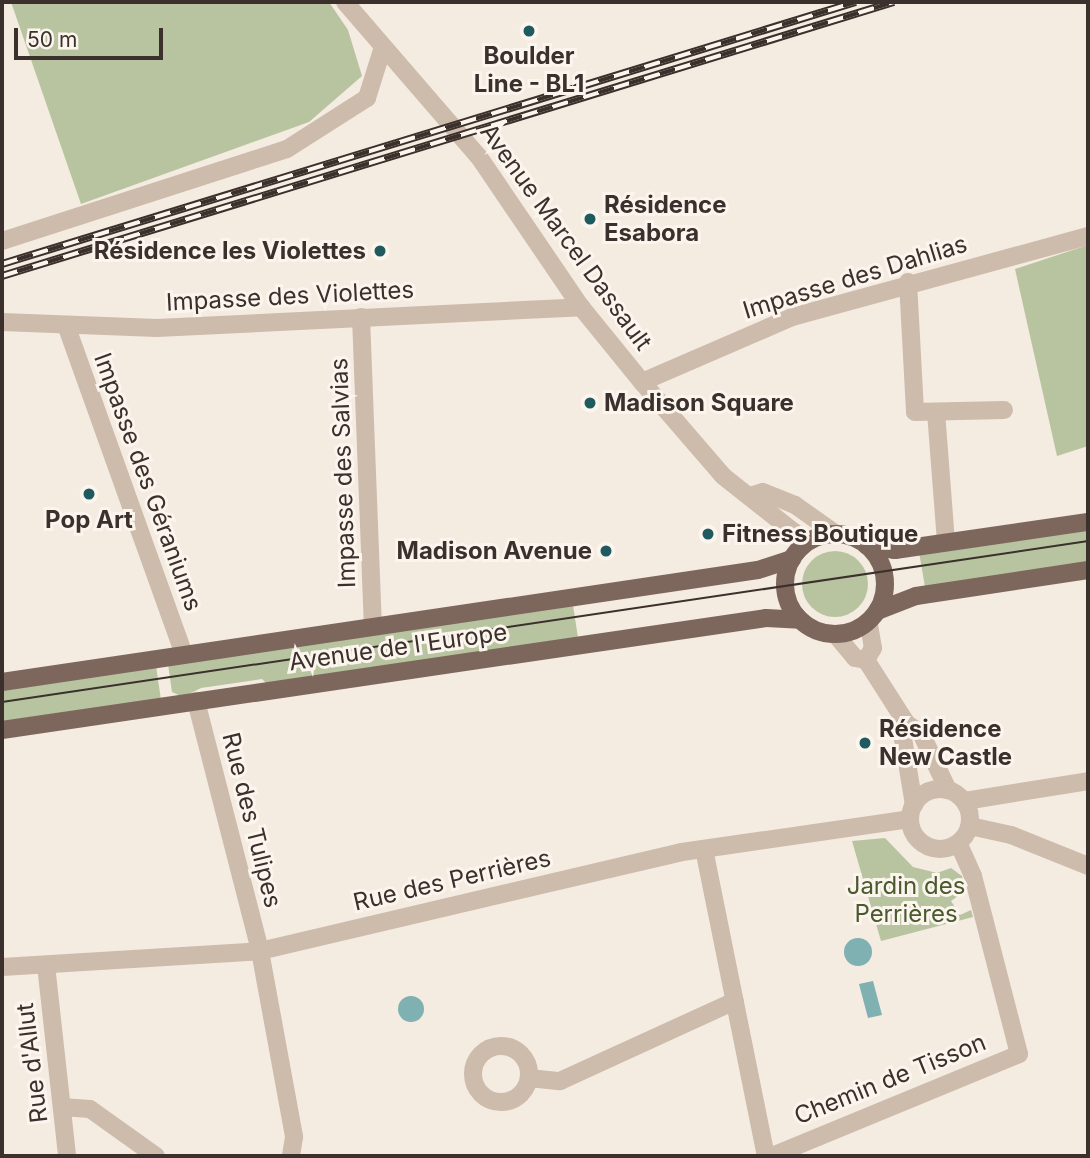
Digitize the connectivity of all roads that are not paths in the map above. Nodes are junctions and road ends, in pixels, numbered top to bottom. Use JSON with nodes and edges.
{"nodes":[{"id":1,"x":345,"y":2,"type":"edge"},
{"id":2,"x":383,"y":47,"type":"junction"},
{"id":3,"x":1088,"y":236,"type":"edge"},
{"id":4,"x":2,"y":241,"type":"edge"},
{"id":5,"x":908,"y":282,"type":"junction"},
{"id":6,"x":581,"y":307,"type":"junction"},
{"id":7,"x":361,"y":317,"type":"junction"},
{"id":8,"x":2,"y":322,"type":"edge"},
{"id":9,"x":66,"y":325,"type":"junction"},
{"id":10,"x":642,"y":382,"type":"junction"},
{"id":11,"x":1004,"y":410,"type":"dead end"},
{"id":12,"x":936,"y":412,"type":"junction"},
{"id":13,"x":753,"y":495,"type":"junction"},
{"id":14,"x":1088,"y":522,"type":"edge"},
{"id":15,"x":836,"y":534,"type":"junction"},
{"id":16,"x":946,"y":543,"type":"junction"},
{"id":17,"x":866,"y":545,"type":"junction"},
{"id":18,"x":796,"y":553,"type":"junction"},
{"id":19,"x":1088,"y":570,"type":"edge"},
{"id":20,"x":873,"y":616,"type":"junction"},
{"id":21,"x":800,"y":620,"type":"junction"},
{"id":22,"x":373,"y":627,"type":"junction"},
{"id":23,"x":835,"y":634,"type":"junction"},
{"id":24,"x":184,"y":655,"type":"junction"},
{"id":25,"x":866,"y":660,"type":"junction"},
{"id":26,"x":2,"y":682,"type":"edge"},
{"id":27,"x":196,"y":701,"type":"junction"},
{"id":28,"x":907,"y":724,"type":"junction"},
{"id":29,"x":2,"y":730,"type":"edge"},
{"id":30,"x":1088,"y":781,"type":"edge"},
{"id":31,"x":948,"y":790,"type":"junction"},
{"id":32,"x":965,"y":801,"type":"junction"},
{"id":33,"x":912,"y":812,"type":"junction"},
{"id":34,"x":970,"y":826,"type":"junction"},
{"id":35,"x":958,"y":843,"type":"junction"},
{"id":36,"x":705,"y":849,"type":"junction"},
{"id":37,"x":1088,"y":866,"type":"edge"},
{"id":38,"x":261,"y":951,"type":"junction"},
{"id":39,"x":46,"y":965,"type":"junction"},
{"id":40,"x":2,"y":967,"type":"edge"},
{"id":41,"x":734,"y":1001,"type":"junction"},
{"id":42,"x":529,"y":1079,"type":"dead end"},
{"id":43,"x":62,"y":1107,"type":"junction"},
{"id":44,"x":67,"y":1156,"type":"edge"},
{"id":45,"x":156,"y":1156,"type":"edge"},
{"id":46,"x":291,"y":1156,"type":"edge"},
{"id":47,"x":765,"y":1156,"type":"edge"},
{"id":48,"x":772,"y":1156,"type":"edge"}],
"edges":[{"from":1,"to":2,"type":"street","name":"Avenue Marcel Dassault"},
{"from":2,"to":4,"type":"street"},
{"from":2,"to":6,"type":"street","name":"Avenue Marcel Dassault"},
{"from":3,"to":5,"type":"street","name":"Impasse des Dahlias"},
{"from":5,"to":10,"type":"street","name":"Impasse des Dahlias"},
{"from":5,"to":12,"type":"street"},
{"from":6,"to":7,"type":"street","name":"Impasse des Violettes"},
{"from":6,"to":10,"type":"street","name":"Avenue Marcel Dassault"},
{"from":7,"to":9,"type":"street","name":"Impasse des Violettes"},
{"from":7,"to":22,"type":"street","name":"Impasse des Salvias"},
{"from":8,"to":9,"type":"street","name":"Impasse des Violettes"},
{"from":9,"to":24,"type":"street","name":"Impasse des Géraniums"},
{"from":10,"to":13,"type":"street","name":"Avenue Marcel Dassault"},
{"from":11,"to":12,"type":"street"},
{"from":12,"to":16,"type":"street"},
{"from":13,"to":15,"type":"street","name":"Avenue Marcel Dassault"},
{"from":13,"to":18,"type":"street","name":"Avenue Marcel Dassault"},
{"from":14,"to":16,"type":"main road"},
{"from":15,"to":17,"type":"main road"},
{"from":15,"to":18,"type":"main road"},
{"from":16,"to":17,"type":"main road"},
{"from":17,"to":20,"type":"main road"},
{"from":18,"to":21,"type":"main road"},
{"from":18,"to":22,"type":"main road","name":"Avenue de l'Europe"},
{"from":19,"to":20,"type":"main road"},
{"from":20,"to":23,"type":"main road"},
{"from":20,"to":25,"type":"street"},
{"from":21,"to":23,"type":"main road"},
{"from":21,"to":27,"type":"main road","name":"Avenue de l'Europe"},
{"from":22,"to":24,"type":"main road","name":"Avenue de l'Europe"},
{"from":23,"to":25,"type":"street"},
{"from":24,"to":26,"type":"main road","name":"Avenue de l'Europe"},
{"from":25,"to":28,"type":"street"},
{"from":27,"to":29,"type":"main road","name":"Avenue de l'Europe"},
{"from":27,"to":38,"type":"street","name":"Rue des Tulipes"},
{"from":28,"to":31,"type":"street"},
{"from":28,"to":33,"type":"street"},
{"from":30,"to":32,"type":"street"},
{"from":31,"to":32,"type":"street"},
{"from":31,"to":33,"type":"street"},
{"from":32,"to":34,"type":"street"},
{"from":33,"to":35,"type":"street"},
{"from":33,"to":36,"type":"street","name":"Rue des Perrières"},
{"from":34,"to":35,"type":"street"},
{"from":34,"to":37,"type":"street"},
{"from":35,"to":48,"type":"street","name":"Chemin de Tisson"},
{"from":36,"to":38,"type":"street","name":"Rue des Perrières"},
{"from":36,"to":41,"type":"street"},
{"from":38,"to":39,"type":"street","name":"Rue des Perrières"},
{"from":38,"to":46,"type":"street","name":"Rue des Tulipes"},
{"from":39,"to":40,"type":"street","name":"Rue des Perrières"},
{"from":39,"to":43,"type":"street","name":"Rue d'Allut"},
{"from":41,"to":42,"type":"street"},
{"from":41,"to":47,"type":"street"},
{"from":43,"to":44,"type":"street","name":"Rue d'Allut"},
{"from":43,"to":45,"type":"street"}]}
